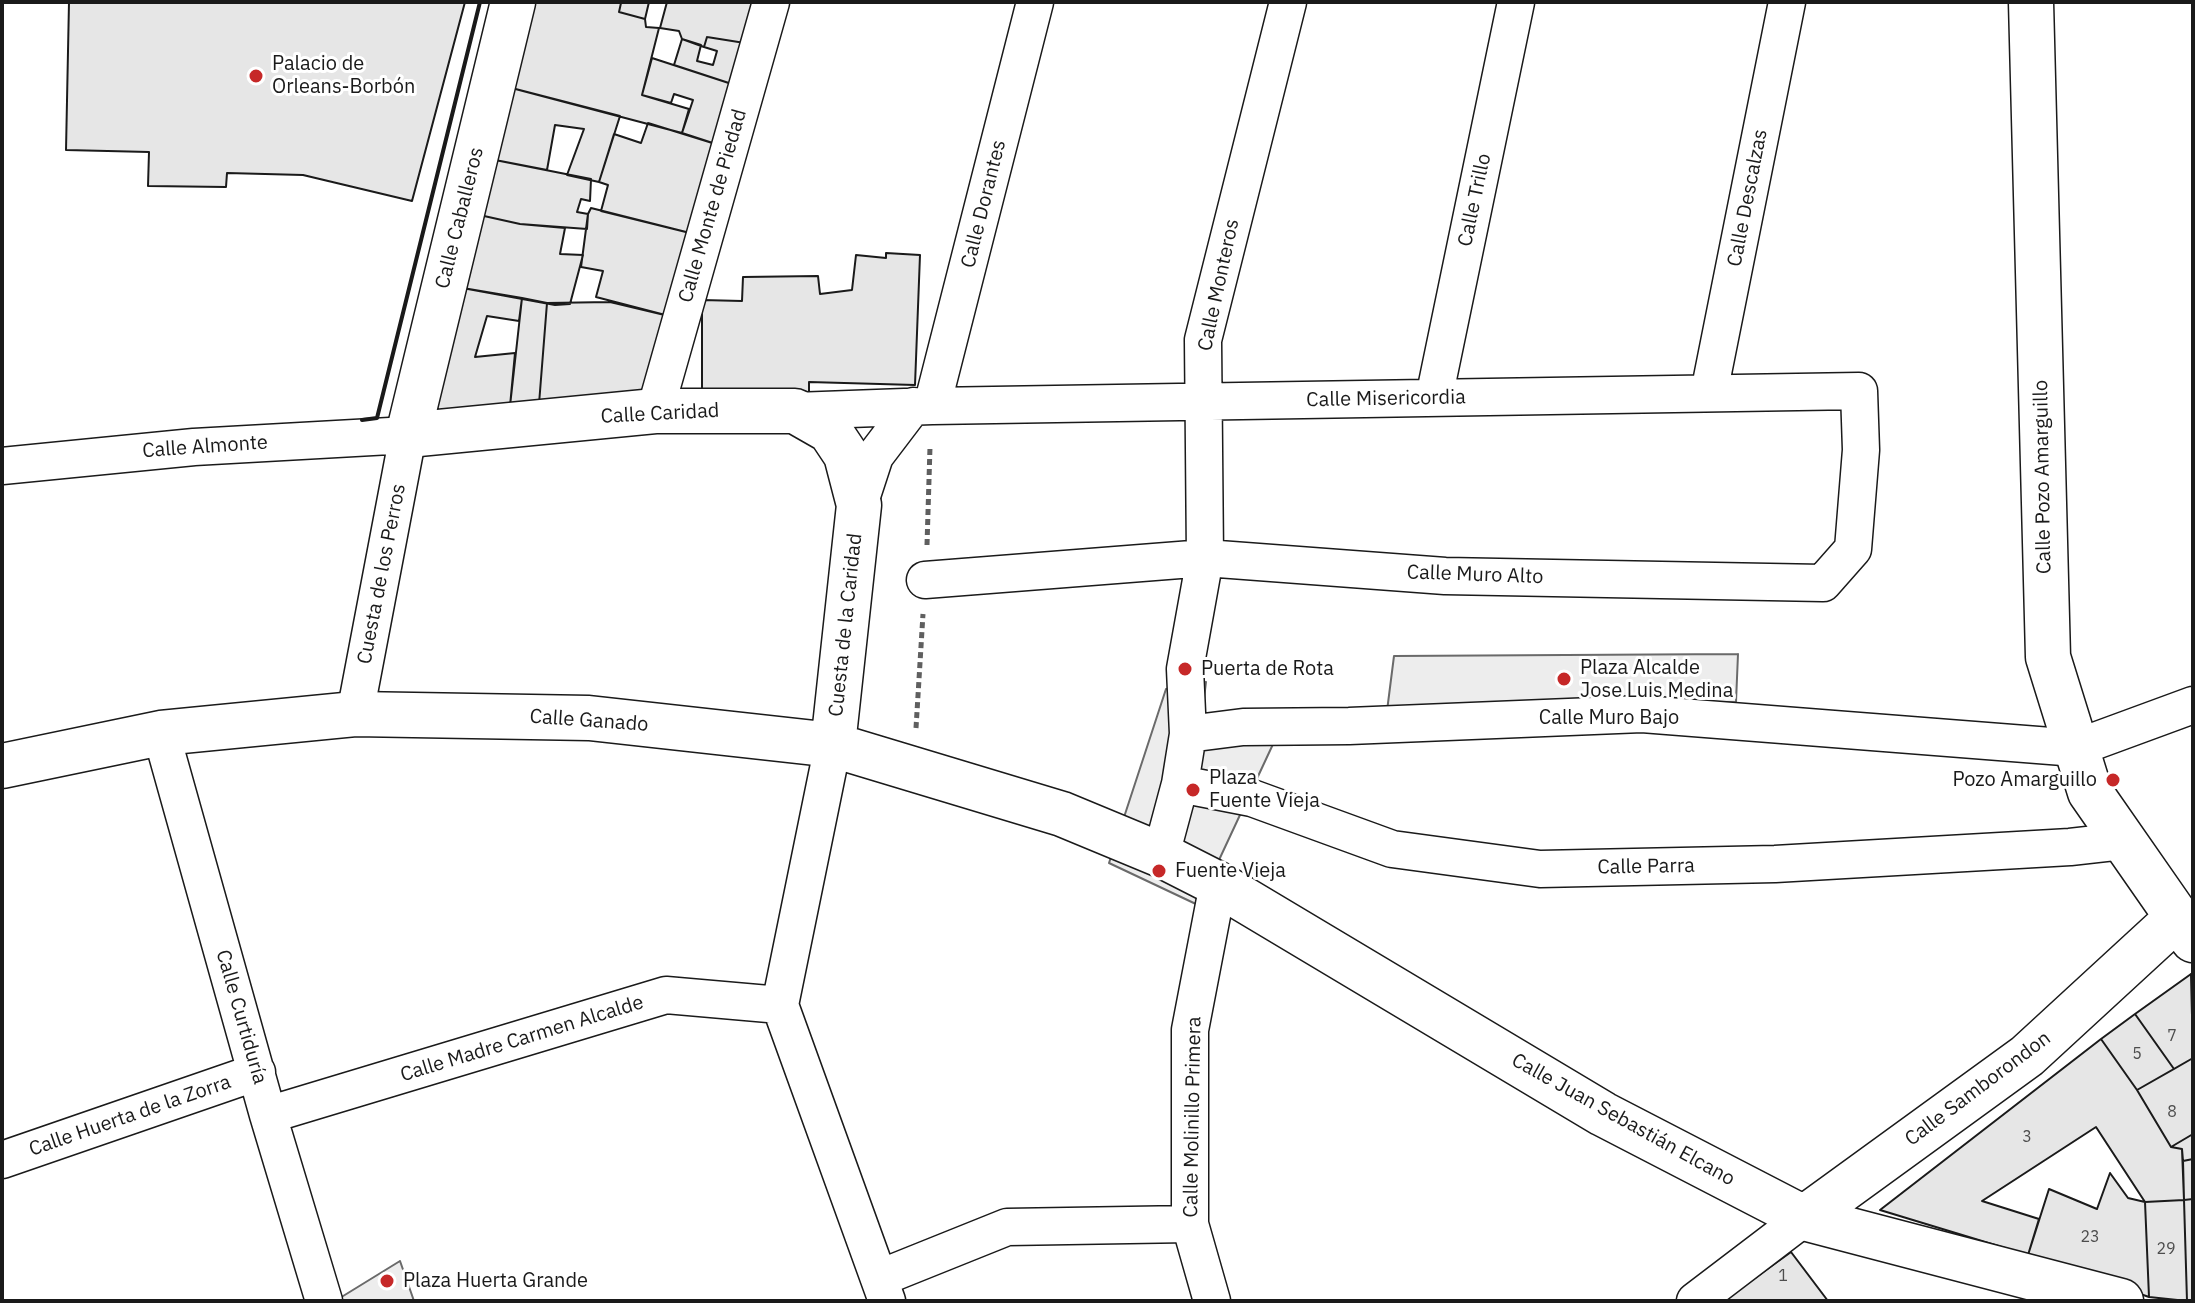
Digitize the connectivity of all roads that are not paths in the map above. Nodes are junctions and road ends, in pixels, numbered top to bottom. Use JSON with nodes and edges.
{"nodes":[{"id":1,"x":513,"y":2,"type":"edge"},
{"id":2,"x":771,"y":2,"type":"edge"},
{"id":3,"x":1035,"y":2,"type":"edge"},
{"id":4,"x":1288,"y":2,"type":"edge"},
{"id":5,"x":1516,"y":2,"type":"edge"},
{"id":6,"x":1787,"y":2,"type":"edge"},
{"id":7,"x":2031,"y":2,"type":"edge"},
{"id":8,"x":1859,"y":391,"type":"joint"},
{"id":9,"x":1709,"y":393,"type":"junction"},
{"id":10,"x":1434,"y":398,"type":"junction"},
{"id":11,"x":1203,"y":401,"type":"junction"},
{"id":12,"x":922,"y":406,"type":"junction"},
{"id":13,"x":655,"y":411,"type":"junction"},
{"id":14,"x":795,"y":411,"type":"junction"},
{"id":15,"x":408,"y":435,"type":"junction"},
{"id":16,"x":2,"y":466,"type":"edge"},
{"id":17,"x":859,"y":505,"type":"junction"},
{"id":18,"x":1205,"y":558,"type":"junction"},
{"id":19,"x":925,"y":580,"type":"dead end"},
{"id":20,"x":2193,"y":705,"type":"edge"},
{"id":21,"x":355,"y":714,"type":"junction"},
{"id":22,"x":161,"y":733,"type":"junction"},
{"id":23,"x":1188,"y":734,"type":"junction"},
{"id":24,"x":833,"y":745,"type":"junction"},
{"id":25,"x":2076,"y":748,"type":"junction"},
{"id":26,"x":2,"y":766,"type":"edge"},
{"id":27,"x":1180,"y":784,"type":"junction"},
{"id":28,"x":2123,"y":841,"type":"junction"},
{"id":29,"x":1161,"y":855,"type":"junction"},
{"id":30,"x":1218,"y":884,"type":"junction"},
{"id":31,"x":2188,"y":924,"type":"edge"},
{"id":32,"x":780,"y":1005,"type":"junction"},
{"id":33,"x":257,"y":1072,"type":"junction"},
{"id":34,"x":268,"y":1115,"type":"junction"},
{"id":35,"x":2,"y":1160,"type":"edge"},
{"id":36,"x":1804,"y":1218,"type":"junction"},
{"id":37,"x":1190,"y":1224,"type":"junction"},
{"id":38,"x":884,"y":1289,"type":"edge"},
{"id":39,"x":324,"y":1301,"type":"edge"},
{"id":40,"x":1212,"y":1301,"type":"edge"},
{"id":41,"x":1695,"y":1301,"type":"edge"},
{"id":42,"x":2121,"y":1301,"type":"edge"}],
"edges":[{"from":1,"to":15,"type":"street","name":"Calle Caballeros"},
{"from":2,"to":13,"type":"street","name":"Calle Monte de Piedad"},
{"from":3,"to":12,"type":"street","name":"Calle Dorantes"},
{"from":4,"to":11,"type":"street","name":"Calle Monteros"},
{"from":5,"to":10,"type":"street","name":"Calle Trillo"},
{"from":6,"to":9,"type":"street","name":"Calle Descalzas"},
{"from":7,"to":25,"type":"street","name":"Calle Pozo Amarguillo"},
{"from":8,"to":9,"type":"street","name":"Calle Misericordia"},
{"from":8,"to":18,"type":"street","name":"Calle Muro Alto"},
{"from":9,"to":10,"type":"street","name":"Calle Misericordia"},
{"from":10,"to":11,"type":"street","name":"Calle Misericordia"},
{"from":11,"to":12,"type":"street","name":"Calle Misericordia"},
{"from":11,"to":18,"type":"street","name":"Calle Monteros"},
{"from":12,"to":14,"type":"street","name":"Calle Caridad"},
{"from":12,"to":17,"type":"street","name":"Cuesta de la Caridad"},
{"from":13,"to":14,"type":"street","name":"Calle Caridad"},
{"from":13,"to":15,"type":"street","name":"Calle Caridad"},
{"from":14,"to":17,"type":"street","name":"Cuesta de la Caridad"},
{"from":15,"to":16,"type":"street","name":"Calle Almonte"},
{"from":15,"to":21,"type":"street","name":"Cuesta de los Perros"},
{"from":17,"to":24,"type":"street","name":"Cuesta de la Caridad"},
{"from":18,"to":19,"type":"street","name":"Calle Muro Alto"},
{"from":18,"to":23,"type":"street","name":"Calle Monteros"},
{"from":20,"to":25,"type":"street"},
{"from":21,"to":22,"type":"street","name":"Calle Ganado"},
{"from":21,"to":24,"type":"street","name":"Calle Ganado"},
{"from":22,"to":26,"type":"street","name":"Calle Ganado"},
{"from":22,"to":33,"type":"street","name":"Calle Curtiduría"},
{"from":23,"to":25,"type":"street","name":"Calle Muro Bajo"},
{"from":23,"to":27,"type":"street"},
{"from":24,"to":29,"type":"street","name":"Calle Ganado"},
{"from":24,"to":32,"type":"street"},
{"from":25,"to":28,"type":"street","name":"Calle Pozo Amarguillo"},
{"from":27,"to":28,"type":"street","name":"Calle Parra"},
{"from":27,"to":29,"type":"street"},
{"from":28,"to":31,"type":"street","name":"Calle Pozo Amarguillo"},
{"from":29,"to":30,"type":"street","name":"Calle Juan Sebastián Elcano"},
{"from":30,"to":36,"type":"street","name":"Calle Juan Sebastián Elcano"},
{"from":30,"to":37,"type":"street","name":"Calle Molinillo Primera"},
{"from":31,"to":36,"type":"street","name":"Calle Samborondon"},
{"from":32,"to":34,"type":"street","name":"Calle Madre Carmen Alcalde"},
{"from":32,"to":38,"type":"street"},
{"from":33,"to":34,"type":"street","name":"Calle Curtiduría"},
{"from":33,"to":35,"type":"street","name":"Calle Huerta de la Zorra"},
{"from":34,"to":39,"type":"street","name":"Calle Curtiduría"},
{"from":36,"to":41,"type":"street"},
{"from":36,"to":42,"type":"street","name":"Calle Juan Sebastián Elcano"},
{"from":37,"to":38,"type":"street"},
{"from":37,"to":40,"type":"street","name":"Calle Molinillo Primera"}]}
